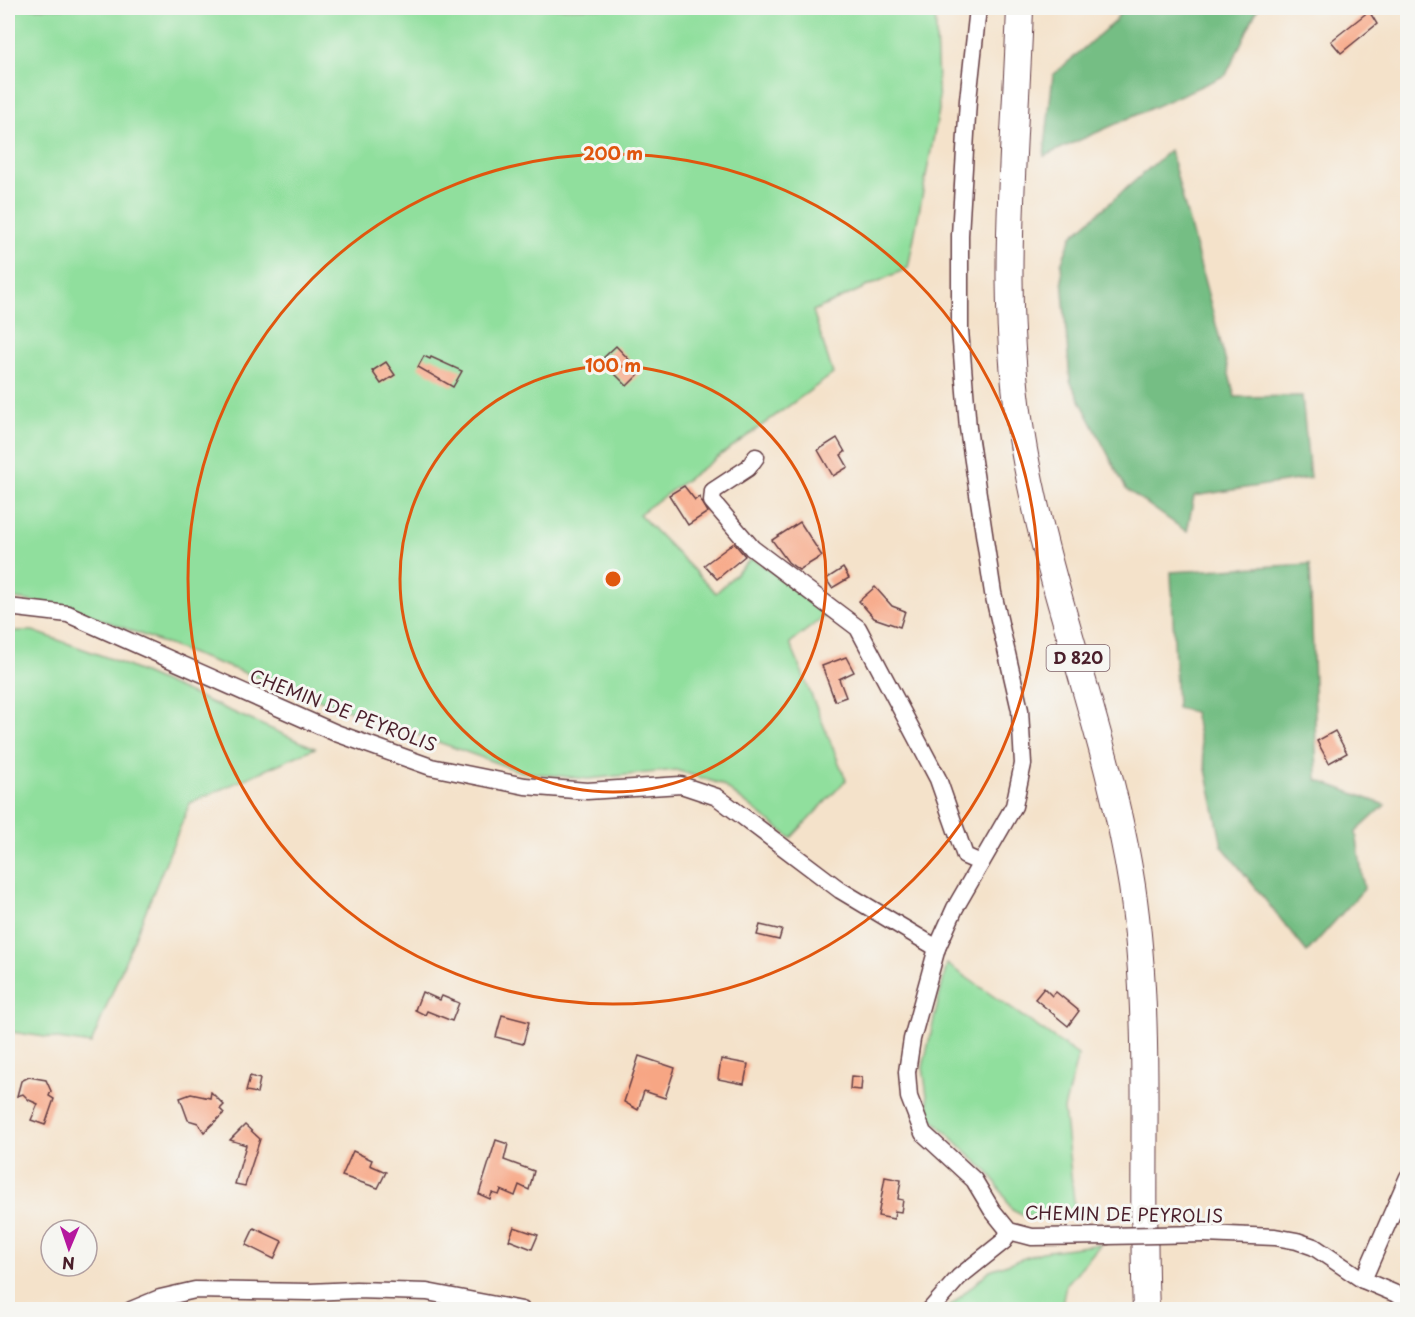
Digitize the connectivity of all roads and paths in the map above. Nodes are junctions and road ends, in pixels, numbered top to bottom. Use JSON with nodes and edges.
{"nodes":[{"id":1,"x":978,"y":8,"type":"edge"},
{"id":2,"x":1020,"y":8,"type":"edge"},
{"id":3,"x":756,"y":457,"type":"dead end"},
{"id":4,"x":8,"y":607,"type":"edge"},
{"id":5,"x":981,"y":863,"type":"junction"},
{"id":6,"x":937,"y":948,"type":"junction"},
{"id":7,"x":1407,"y":1177,"type":"edge"},
{"id":8,"x":1010,"y":1231,"type":"junction"},
{"id":9,"x":1363,"y":1280,"type":"junction"},
{"id":10,"x":1407,"y":1299,"type":"edge"},
{"id":11,"x":131,"y":1310,"type":"edge"},
{"id":12,"x":522,"y":1310,"type":"edge"},
{"id":13,"x":930,"y":1310,"type":"edge"},
{"id":14,"x":1146,"y":1310,"type":"edge"}],
"edges":[{"from":1,"to":5,"type":"street"},
{"from":2,"to":14,"type":"main road","number":"D 820"},
{"from":3,"to":5,"type":"street"},
{"from":4,"to":6,"type":"street","name":"CHEMIN DE PEYROLIS"},
{"from":5,"to":6,"type":"street"},
{"from":6,"to":8,"type":"street","name":"CHEMIN DE PEYROLIS"},
{"from":7,"to":9,"type":"street"},
{"from":8,"to":9,"type":"street","name":"CHEMIN DE PEYROLIS","bridge":true},
{"from":8,"to":13,"type":"street"},
{"from":9,"to":10,"type":"street","name":"CHEMIN DE PEYROLIS"},
{"from":11,"to":12,"type":"street"}]}
